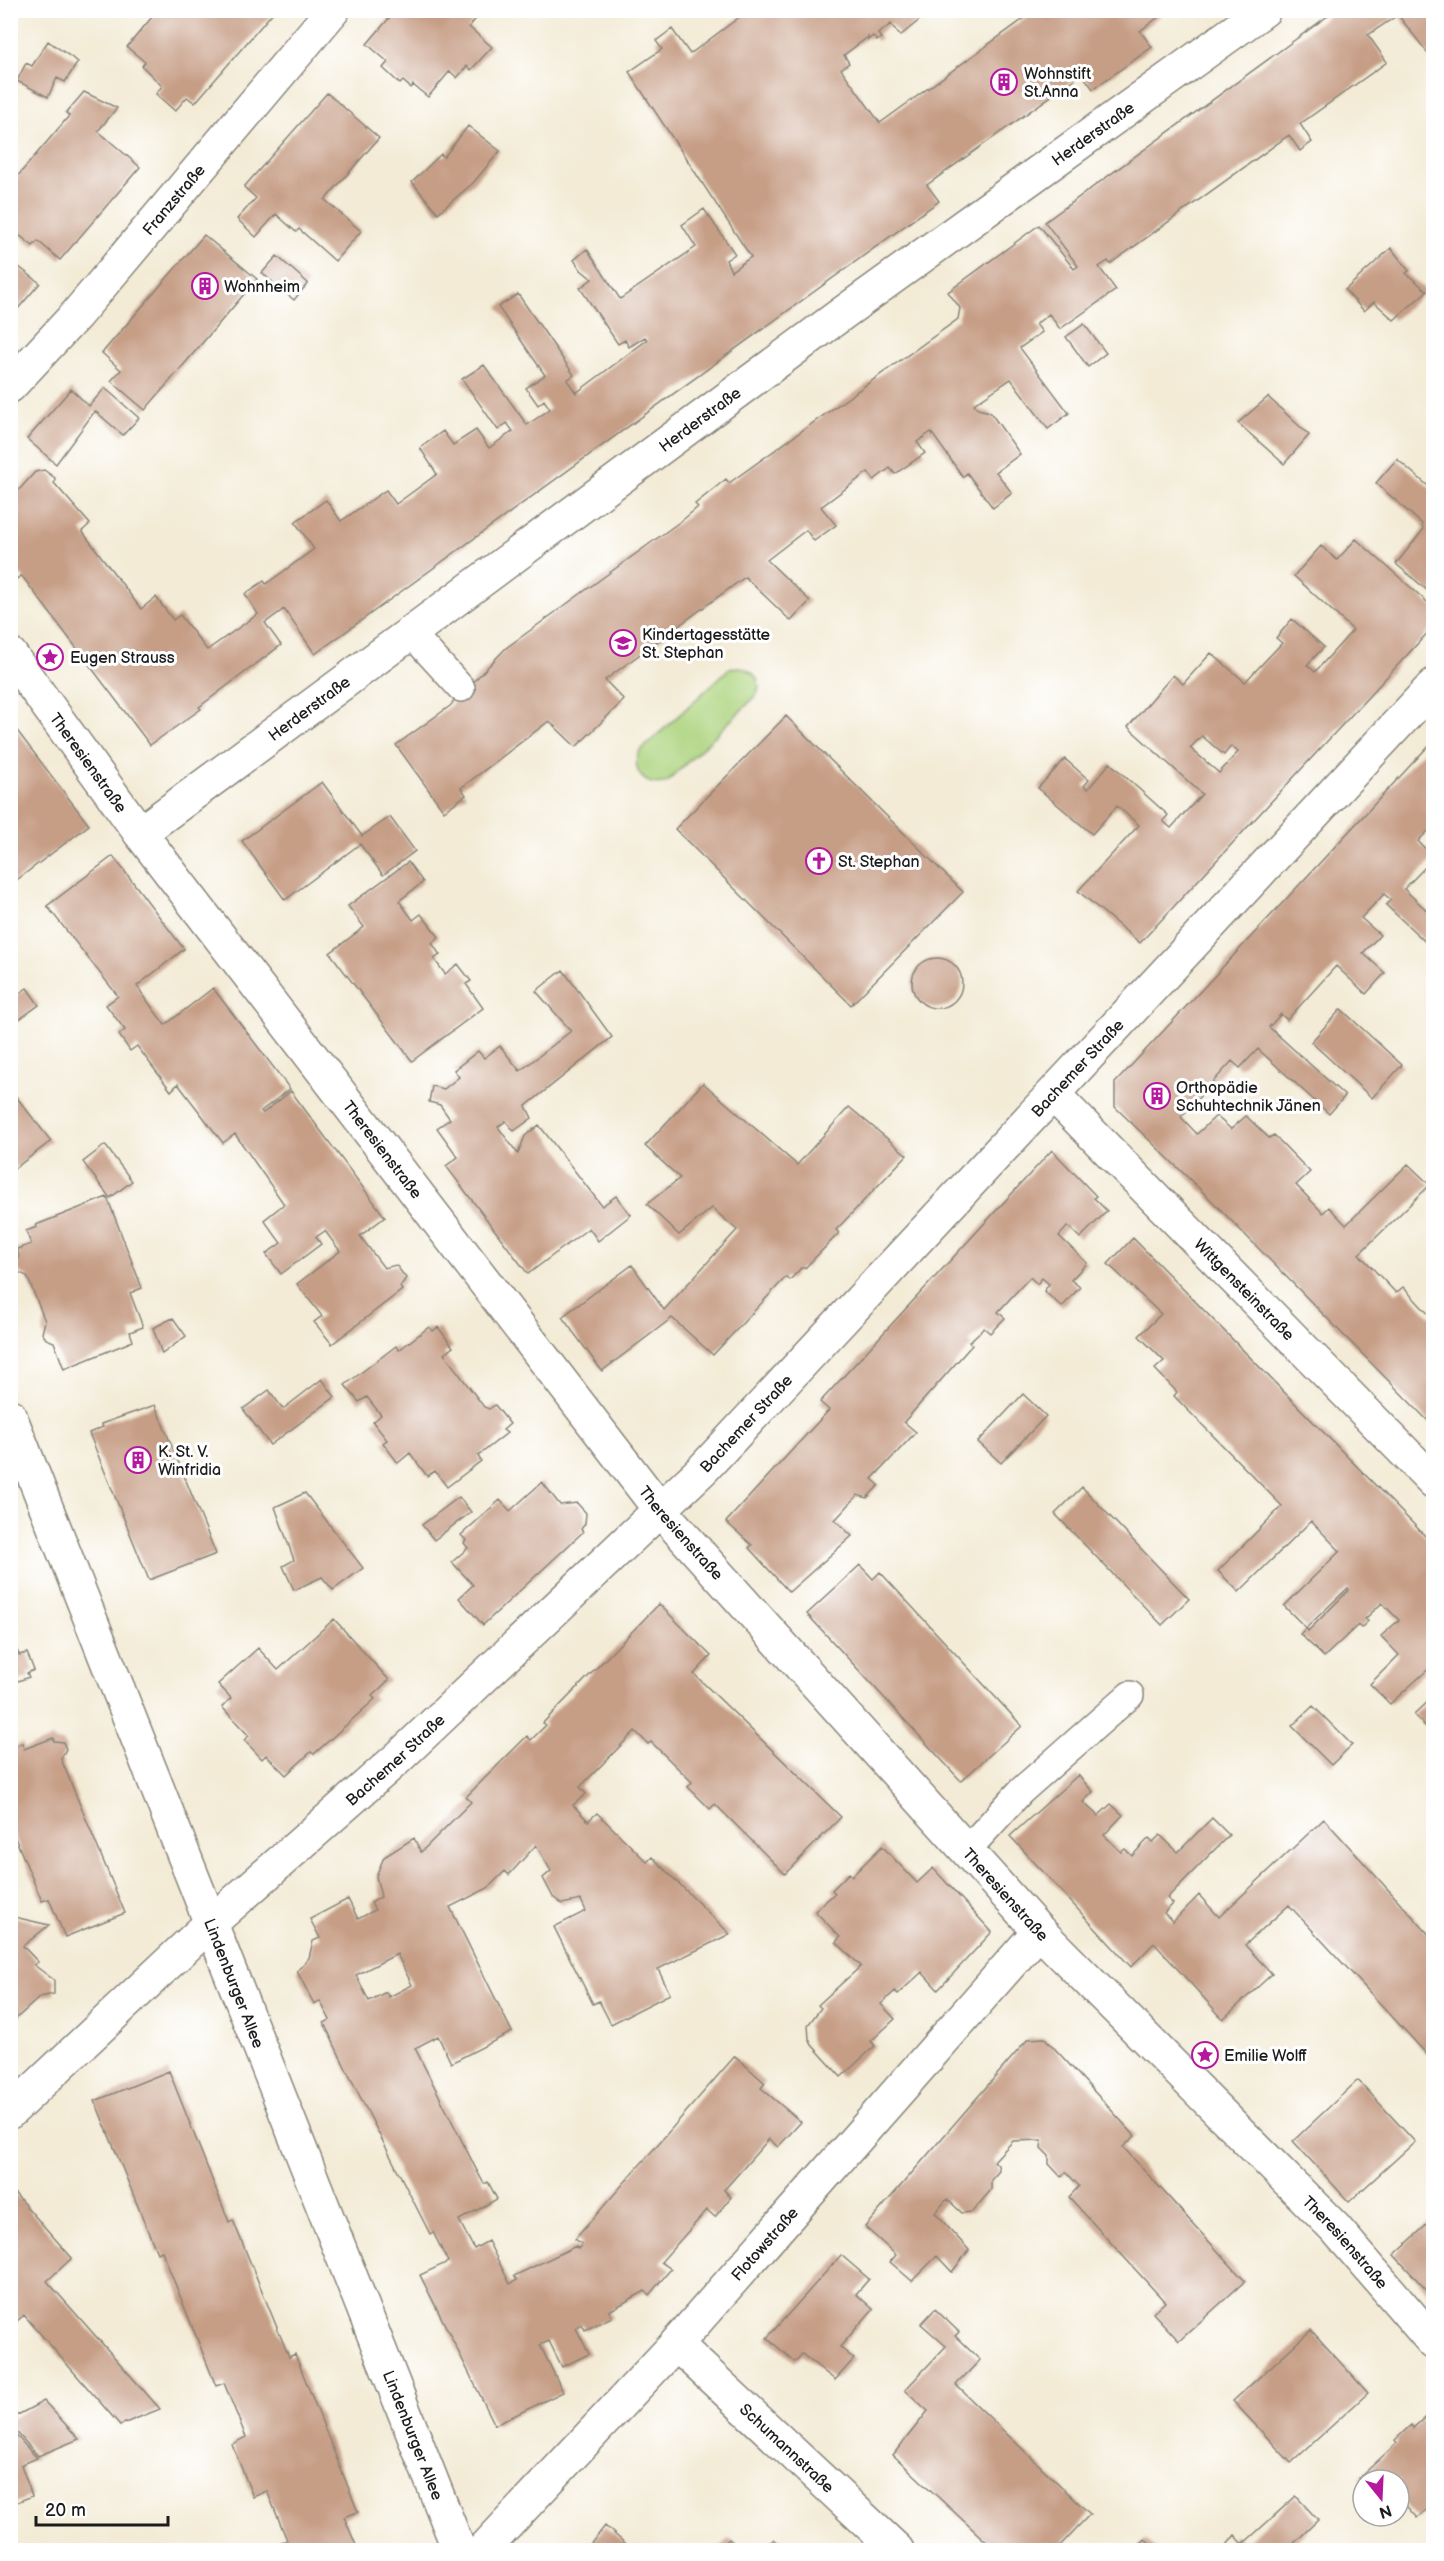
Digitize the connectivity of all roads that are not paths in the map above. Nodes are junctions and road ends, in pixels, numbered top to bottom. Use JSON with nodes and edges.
{"nodes":[{"id":1,"x":333,"y":10,"type":"edge"},
{"id":2,"x":1264,"y":10,"type":"edge"},
{"id":3,"x":10,"y":386,"type":"edge"},
{"id":4,"x":410,"y":632,"type":"junction"},
{"id":5,"x":10,"y":654,"type":"edge"},
{"id":6,"x":1434,"y":685,"type":"edge"},
{"id":7,"x":461,"y":688,"type":"dead end"},
{"id":8,"x":140,"y":833,"type":"junction"},
{"id":9,"x":1054,"y":1095,"type":"junction"},
{"id":10,"x":10,"y":1416,"type":"edge"},
{"id":11,"x":1434,"y":1482,"type":"edge"},
{"id":12,"x":660,"y":1510,"type":"junction"},
{"id":13,"x":1130,"y":1695,"type":"dead end"},
{"id":14,"x":967,"y":1850,"type":"junction"},
{"id":15,"x":212,"y":1922,"type":"junction"},
{"id":16,"x":1039,"y":1930,"type":"junction"},
{"id":17,"x":10,"y":2112,"type":"edge"},
{"id":18,"x":1434,"y":2343,"type":"edge"},
{"id":19,"x":676,"y":2344,"type":"junction"},
{"id":20,"x":459,"y":2550,"type":"edge"},
{"id":21,"x":483,"y":2550,"type":"edge"},
{"id":22,"x":897,"y":2550,"type":"edge"}],
"edges":[{"from":1,"to":3,"type":"street","name":"Franzstraße"},
{"from":2,"to":4,"type":"street","name":"Herderstraße"},
{"from":4,"to":7,"type":"lane"},
{"from":4,"to":8,"type":"street","name":"Herderstraße"},
{"from":5,"to":8,"type":"street","name":"Theresienstraße"},
{"from":6,"to":9,"type":"street","name":"Bachemer Straße"},
{"from":8,"to":12,"type":"street","name":"Theresienstraße"},
{"from":9,"to":11,"type":"street","name":"Wittgensteinstraße"},
{"from":9,"to":12,"type":"street","name":"Bachemer Straße"},
{"from":10,"to":15,"type":"street","name":"Lindenburger Allee"},
{"from":12,"to":14,"type":"street","name":"Theresienstraße"},
{"from":12,"to":15,"type":"street","name":"Bachemer Straße"},
{"from":13,"to":14,"type":"lane"},
{"from":14,"to":16,"type":"street","name":"Theresienstraße"},
{"from":15,"to":17,"type":"street","name":"Bachemer Straße"},
{"from":15,"to":20,"type":"street","name":"Lindenburger Allee"},
{"from":16,"to":18,"type":"street","name":"Theresienstraße"},
{"from":16,"to":19,"type":"street","name":"Flotowstraße"},
{"from":19,"to":21,"type":"street","name":"Flotowstraße"},
{"from":19,"to":22,"type":"street","name":"Schumannstraße"}]}
